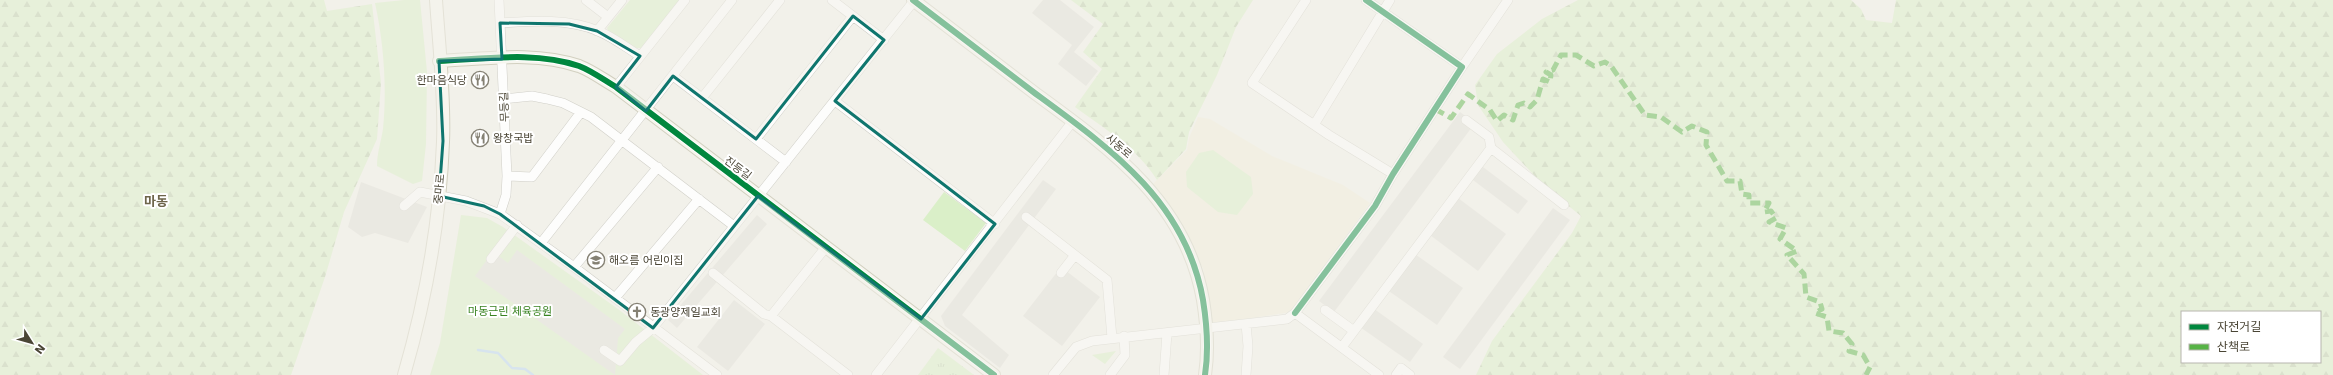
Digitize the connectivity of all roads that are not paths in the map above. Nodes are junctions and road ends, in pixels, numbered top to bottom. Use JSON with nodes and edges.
{"nodes":[{"id":1,"x":436,"y":0,"type":"edge"},
{"id":2,"x":499,"y":0,"type":"edge"},
{"id":3,"x":586,"y":0,"type":"edge"},
{"id":4,"x":622,"y":0,"type":"edge"},
{"id":5,"x":685,"y":0,"type":"edge"},
{"id":6,"x":732,"y":0,"type":"edge"},
{"id":7,"x":780,"y":0,"type":"edge"},
{"id":8,"x":832,"y":0,"type":"edge"},
{"id":9,"x":914,"y":0,"type":"edge"},
{"id":10,"x":1306,"y":0,"type":"edge"},
{"id":11,"x":1366,"y":0,"type":"edge"},
{"id":12,"x":1390,"y":0,"type":"edge"},
{"id":13,"x":1508,"y":0,"type":"edge"},
{"id":14,"x":1383,"y":12,"type":"junction"},
{"id":15,"x":852,"y":16,"type":"junction"},
{"id":16,"x":608,"y":17,"type":"junction"},
{"id":17,"x":500,"y":23,"type":"junction"},
{"id":18,"x":598,"y":31,"type":"junction"},
{"id":19,"x":884,"y":40,"type":"junction"},
{"id":20,"x":640,"y":56,"type":"junction"},
{"id":21,"x":502,"y":59,"type":"junction"},
{"id":22,"x":439,"y":61,"type":"junction"},
{"id":23,"x":1462,"y":67,"type":"junction"},
{"id":24,"x":673,"y":76,"type":"junction"},
{"id":25,"x":616,"y":87,"type":"junction"},
{"id":26,"x":702,"y":98,"type":"junction"},
{"id":27,"x":504,"y":99,"type":"junction"},
{"id":28,"x":835,"y":101,"type":"junction"},
{"id":29,"x":646,"y":110,"type":"junction"},
{"id":30,"x":582,"y":112,"type":"junction"},
{"id":31,"x":1466,"y":120,"type":"dead end"},
{"id":32,"x":1073,"y":121,"type":"junction"},
{"id":33,"x":1314,"y":125,"type":"junction"},
{"id":34,"x":756,"y":139,"type":"junction"},
{"id":35,"x":622,"y":141,"type":"junction"},
{"id":36,"x":1491,"y":148,"type":"junction"},
{"id":37,"x":786,"y":162,"type":"junction"},
{"id":38,"x":658,"y":168,"type":"junction"},
{"id":39,"x":1392,"y":174,"type":"junction"},
{"id":40,"x":507,"y":176,"type":"junction"},
{"id":41,"x":439,"y":196,"type":"junction"},
{"id":42,"x":758,"y":196,"type":"junction"},
{"id":43,"x":699,"y":199,"type":"junction"},
{"id":44,"x":1564,"y":205,"type":"dead end"},
{"id":45,"x":404,"y":206,"type":"dead end"},
{"id":46,"x":500,"y":214,"type":"junction"},
{"id":47,"x":1026,"y":217,"type":"dead end"},
{"id":48,"x":995,"y":224,"type":"junction"},
{"id":49,"x":517,"y":225,"type":"junction"},
{"id":50,"x":734,"y":226,"type":"junction"},
{"id":51,"x":541,"y":243,"type":"junction"},
{"id":52,"x":826,"y":247,"type":"junction"},
{"id":53,"x":1075,"y":256,"type":"junction"},
{"id":54,"x":491,"y":259,"type":"dead end"},
{"id":55,"x":574,"y":267,"type":"junction"},
{"id":56,"x":713,"y":273,"type":"dead end"},
{"id":57,"x":1061,"y":273,"type":"dead end"},
{"id":58,"x":615,"y":298,"type":"junction"},
{"id":59,"x":1325,"y":310,"type":"dead end"},
{"id":60,"x":1295,"y":312,"type":"junction"},
{"id":61,"x":771,"y":316,"type":"junction"},
{"id":62,"x":921,"y":319,"type":"junction"},
{"id":63,"x":1246,"y":324,"type":"junction"},
{"id":64,"x":653,"y":328,"type":"junction"},
{"id":65,"x":1208,"y":329,"type":"junction"},
{"id":66,"x":1354,"y":331,"type":"junction"},
{"id":67,"x":1167,"y":332,"type":"junction"},
{"id":68,"x":1124,"y":336,"type":"junction"},
{"id":69,"x":1112,"y":338,"type":"junction"},
{"id":70,"x":1342,"y":347,"type":"junction"},
{"id":71,"x":604,"y":350,"type":"dead end"},
{"id":72,"x":404,"y":375,"type":"edge"},
{"id":73,"x":716,"y":375,"type":"edge"},
{"id":74,"x":848,"y":375,"type":"edge"},
{"id":75,"x":876,"y":375,"type":"edge"},
{"id":76,"x":994,"y":375,"type":"edge"},
{"id":77,"x":1053,"y":375,"type":"edge"},
{"id":78,"x":1110,"y":375,"type":"edge"},
{"id":79,"x":1164,"y":375,"type":"edge"},
{"id":80,"x":1205,"y":375,"type":"edge"},
{"id":81,"x":1246,"y":375,"type":"edge"},
{"id":82,"x":1379,"y":375,"type":"edge"},
{"id":83,"x":1396,"y":375,"type":"edge"},
{"id":84,"x":1410,"y":375,"type":"edge"}],
"edges":[{"from":1,"to":22,"type":"street","name":"중마로"},
{"from":2,"to":17,"type":"street","name":"무등길"},
{"from":3,"to":16,"type":"street"},
{"from":4,"to":16,"type":"street"},
{"from":5,"to":20,"type":"street"},
{"from":6,"to":24,"type":"street"},
{"from":7,"to":26,"type":"street"},
{"from":8,"to":15,"type":"street"},
{"from":9,"to":19,"type":"street"},
{"from":9,"to":32,"type":"street","name":"사동로"},
{"from":10,"to":33,"type":"street"},
{"from":11,"to":14,"type":"street"},
{"from":12,"to":14,"type":"street"},
{"from":13,"to":23,"type":"street"},
{"from":14,"to":23,"type":"street"},
{"from":14,"to":33,"type":"street"},
{"from":15,"to":19,"type":"street"},
{"from":15,"to":34,"type":"street"},
{"from":16,"to":18,"type":"street"},
{"from":17,"to":18,"type":"street"},
{"from":17,"to":21,"type":"street","name":"무등길"},
{"from":18,"to":20,"type":"street"},
{"from":19,"to":28,"type":"street"},
{"from":20,"to":25,"type":"street"},
{"from":21,"to":22,"type":"street","name":"진등길"},
{"from":21,"to":25,"type":"street","name":"진등길"},
{"from":21,"to":27,"type":"street","name":"무등길"},
{"from":22,"to":41,"type":"street","name":"중마로"},
{"from":23,"to":39,"type":"street"},
{"from":24,"to":26,"type":"street"},
{"from":24,"to":29,"type":"street"},
{"from":25,"to":29,"type":"street","name":"진등길"},
{"from":26,"to":34,"type":"street"},
{"from":27,"to":30,"type":"street"},
{"from":27,"to":40,"type":"street","name":"무등길"},
{"from":28,"to":37,"type":"street"},
{"from":28,"to":48,"type":"street"},
{"from":29,"to":35,"type":"street"},
{"from":29,"to":42,"type":"street","name":"진등길"},
{"from":30,"to":35,"type":"street"},
{"from":30,"to":40,"type":"street"},
{"from":31,"to":36,"type":"street"},
{"from":32,"to":48,"type":"street"},
{"from":32,"to":65,"type":"street","name":"사동로"},
{"from":33,"to":39,"type":"street"},
{"from":34,"to":37,"type":"street"},
{"from":35,"to":38,"type":"street"},
{"from":35,"to":51,"type":"street"},
{"from":36,"to":44,"type":"street"},
{"from":36,"to":66,"type":"street"},
{"from":37,"to":42,"type":"street"},
{"from":38,"to":43,"type":"street"},
{"from":38,"to":55,"type":"street"},
{"from":39,"to":60,"type":"street"},
{"from":40,"to":46,"type":"street","name":"무등길"},
{"from":41,"to":45,"type":"street"},
{"from":41,"to":46,"type":"street"},
{"from":41,"to":72,"type":"street","name":"중마로"},
{"from":42,"to":50,"type":"street"},
{"from":42,"to":52,"type":"street","name":"진등길"},
{"from":43,"to":50,"type":"street"},
{"from":43,"to":58,"type":"street"},
{"from":46,"to":49,"type":"street"},
{"from":47,"to":53,"type":"street"},
{"from":48,"to":62,"type":"street"},
{"from":49,"to":51,"type":"street"},
{"from":49,"to":54,"type":"street"},
{"from":50,"to":64,"type":"street"},
{"from":51,"to":55,"type":"street"},
{"from":52,"to":61,"type":"street"},
{"from":52,"to":62,"type":"street","name":"진등길"},
{"from":53,"to":57,"type":"street"},
{"from":53,"to":69,"type":"street"},
{"from":55,"to":58,"type":"street"},
{"from":56,"to":61,"type":"street"},
{"from":58,"to":64,"type":"street"},
{"from":59,"to":66,"type":"street"},
{"from":60,"to":63,"type":"street"},
{"from":60,"to":70,"type":"street"},
{"from":61,"to":74,"type":"street"},
{"from":62,"to":75,"type":"street"},
{"from":62,"to":76,"type":"street","name":"진등길"},
{"from":63,"to":65,"type":"street"},
{"from":63,"to":81,"type":"street"},
{"from":64,"to":71,"type":"street"},
{"from":64,"to":73,"type":"street"},
{"from":65,"to":67,"type":"street"},
{"from":65,"to":80,"type":"street","name":"사동로"},
{"from":66,"to":70,"type":"street"},
{"from":67,"to":68,"type":"street"},
{"from":67,"to":79,"type":"street"},
{"from":68,"to":69,"type":"street"},
{"from":68,"to":78,"type":"street"},
{"from":69,"to":77,"type":"street"},
{"from":70,"to":82,"type":"street"},
{"from":83,"to":84,"type":"street"}]}
